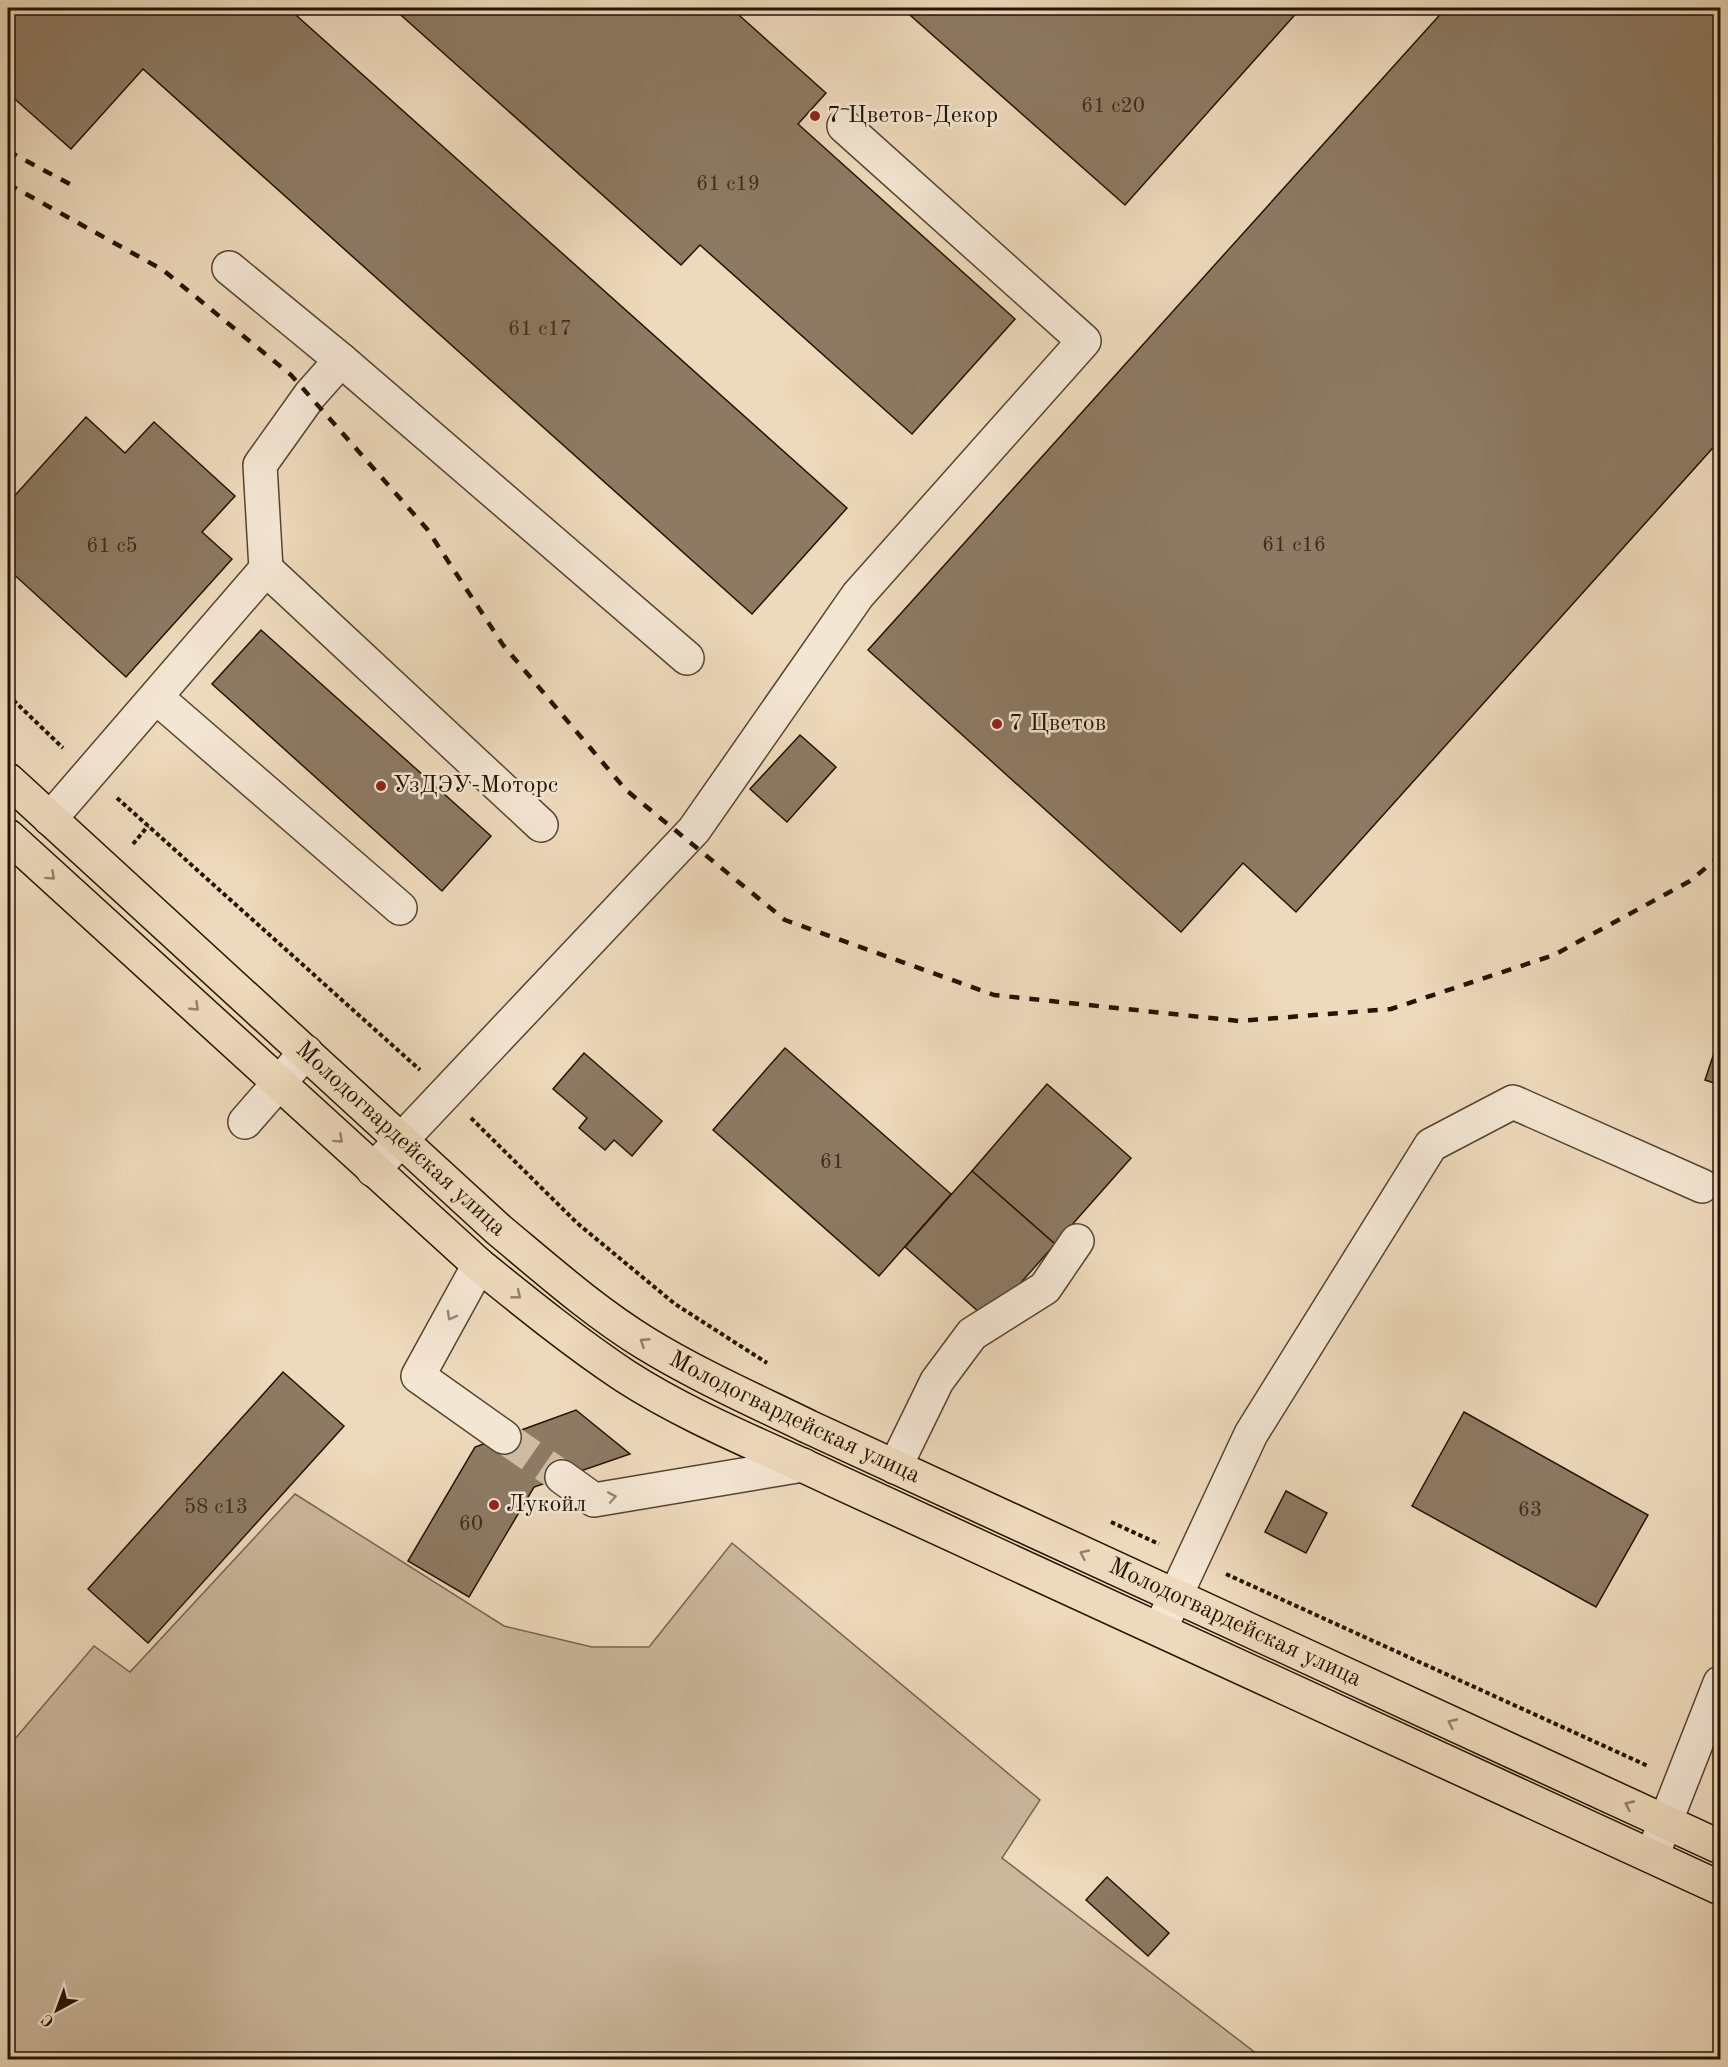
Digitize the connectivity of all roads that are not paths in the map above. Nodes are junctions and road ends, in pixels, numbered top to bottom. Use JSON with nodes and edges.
{"nodes":[{"id":1,"x":844,"y":126,"type":"dead end"},
{"id":2,"x":229,"y":268,"type":"dead end"},
{"id":3,"x":341,"y":360,"type":"junction"},
{"id":4,"x":266,"y":568,"type":"junction"},
{"id":5,"x":687,"y":658,"type":"dead end"},
{"id":6,"x":156,"y":697,"type":"junction"},
{"id":7,"x":8,"y":780,"type":"edge"},
{"id":8,"x":50,"y":819,"type":"junction"},
{"id":9,"x":541,"y":825,"type":"dead end"},
{"id":10,"x":8,"y":836,"type":"edge"},
{"id":11,"x":400,"y":908,"type":"dead end"},
{"id":12,"x":306,"y":1052,"type":"junction"},
{"id":13,"x":278,"y":1083,"type":"junction"},
{"id":14,"x":245,"y":1122,"type":"dead end"},
{"id":15,"x":402,"y":1139,"type":"junction"},
{"id":16,"x":373,"y":1170,"type":"junction"},
{"id":17,"x":1702,"y":1186,"type":"dead end"},
{"id":18,"x":1077,"y":1241,"type":"dead end"},
{"id":19,"x":479,"y":1264,"type":"junction"},
{"id":20,"x":504,"y":1437,"type":"tunnel mouth"},
{"id":21,"x":803,"y":1465,"type":"junction"},
{"id":22,"x":895,"y":1467,"type":"junction"},
{"id":23,"x":562,"y":1477,"type":"tunnel mouth"},
{"id":24,"x":1175,"y":1595,"type":"junction"},
{"id":25,"x":1160,"y":1629,"type":"junction"},
{"id":26,"x":1720,"y":1683,"type":"edge"},
{"id":27,"x":1666,"y":1822,"type":"junction"},
{"id":28,"x":1720,"y":1847,"type":"edge"},
{"id":29,"x":1652,"y":1856,"type":"junction"},
{"id":30,"x":1720,"y":1888,"type":"edge"}],
"edges":[{"from":1,"to":15,"type":"lane"},
{"from":2,"to":3,"type":"lane"},
{"from":3,"to":4,"type":"lane"},
{"from":3,"to":5,"type":"lane"},
{"from":4,"to":6,"type":"lane"},
{"from":4,"to":9,"type":"lane"},
{"from":6,"to":8,"type":"lane"},
{"from":6,"to":11,"type":"lane"},
{"from":7,"to":8,"type":"main road","name":"Молодогвардейская улица"},
{"from":8,"to":12,"type":"main road","name":"Молодогвардейская улица"},
{"from":10,"to":13,"type":"main road","name":"Молодогвардейская улица","one_way":true},
{"from":12,"to":13,"type":"lane"},
{"from":12,"to":15,"type":"main road","name":"Молодогвардейская улица"},
{"from":13,"to":14,"type":"lane"},
{"from":13,"to":16,"type":"main road","name":"Молодогвардейская улица","one_way":true},
{"from":15,"to":16,"type":"lane"},
{"from":22,"to":15,"type":"main road","name":"Молодогвардейская улица","one_way":true},
{"from":16,"to":19,"type":"main road","name":"Молодогвардейская улица"},
{"from":17,"to":24,"type":"lane"},
{"from":18,"to":22,"type":"lane"},
{"from":19,"to":20,"type":"lane","one_way":true},
{"from":19,"to":21,"type":"main road","name":"Молодогвардейская улица","one_way":true},
{"from":23,"to":21,"type":"lane","one_way":true},
{"from":21,"to":25,"type":"main road","name":"Молодогвардейская улица"},
{"from":24,"to":22,"type":"main road","name":"Молодогвардейская улица","one_way":true},
{"from":24,"to":25,"type":"lane"},
{"from":27,"to":24,"type":"main road","name":"Молодогвардейская улица","one_way":true},
{"from":25,"to":29,"type":"main road","name":"Молодогвардейская улица"},
{"from":26,"to":27,"type":"lane"},
{"from":27,"to":28,"type":"main road","name":"Молодогвардейская улица"},
{"from":27,"to":29,"type":"lane"},
{"from":29,"to":30,"type":"main road","name":"Молодогвардейская улица"}]}
